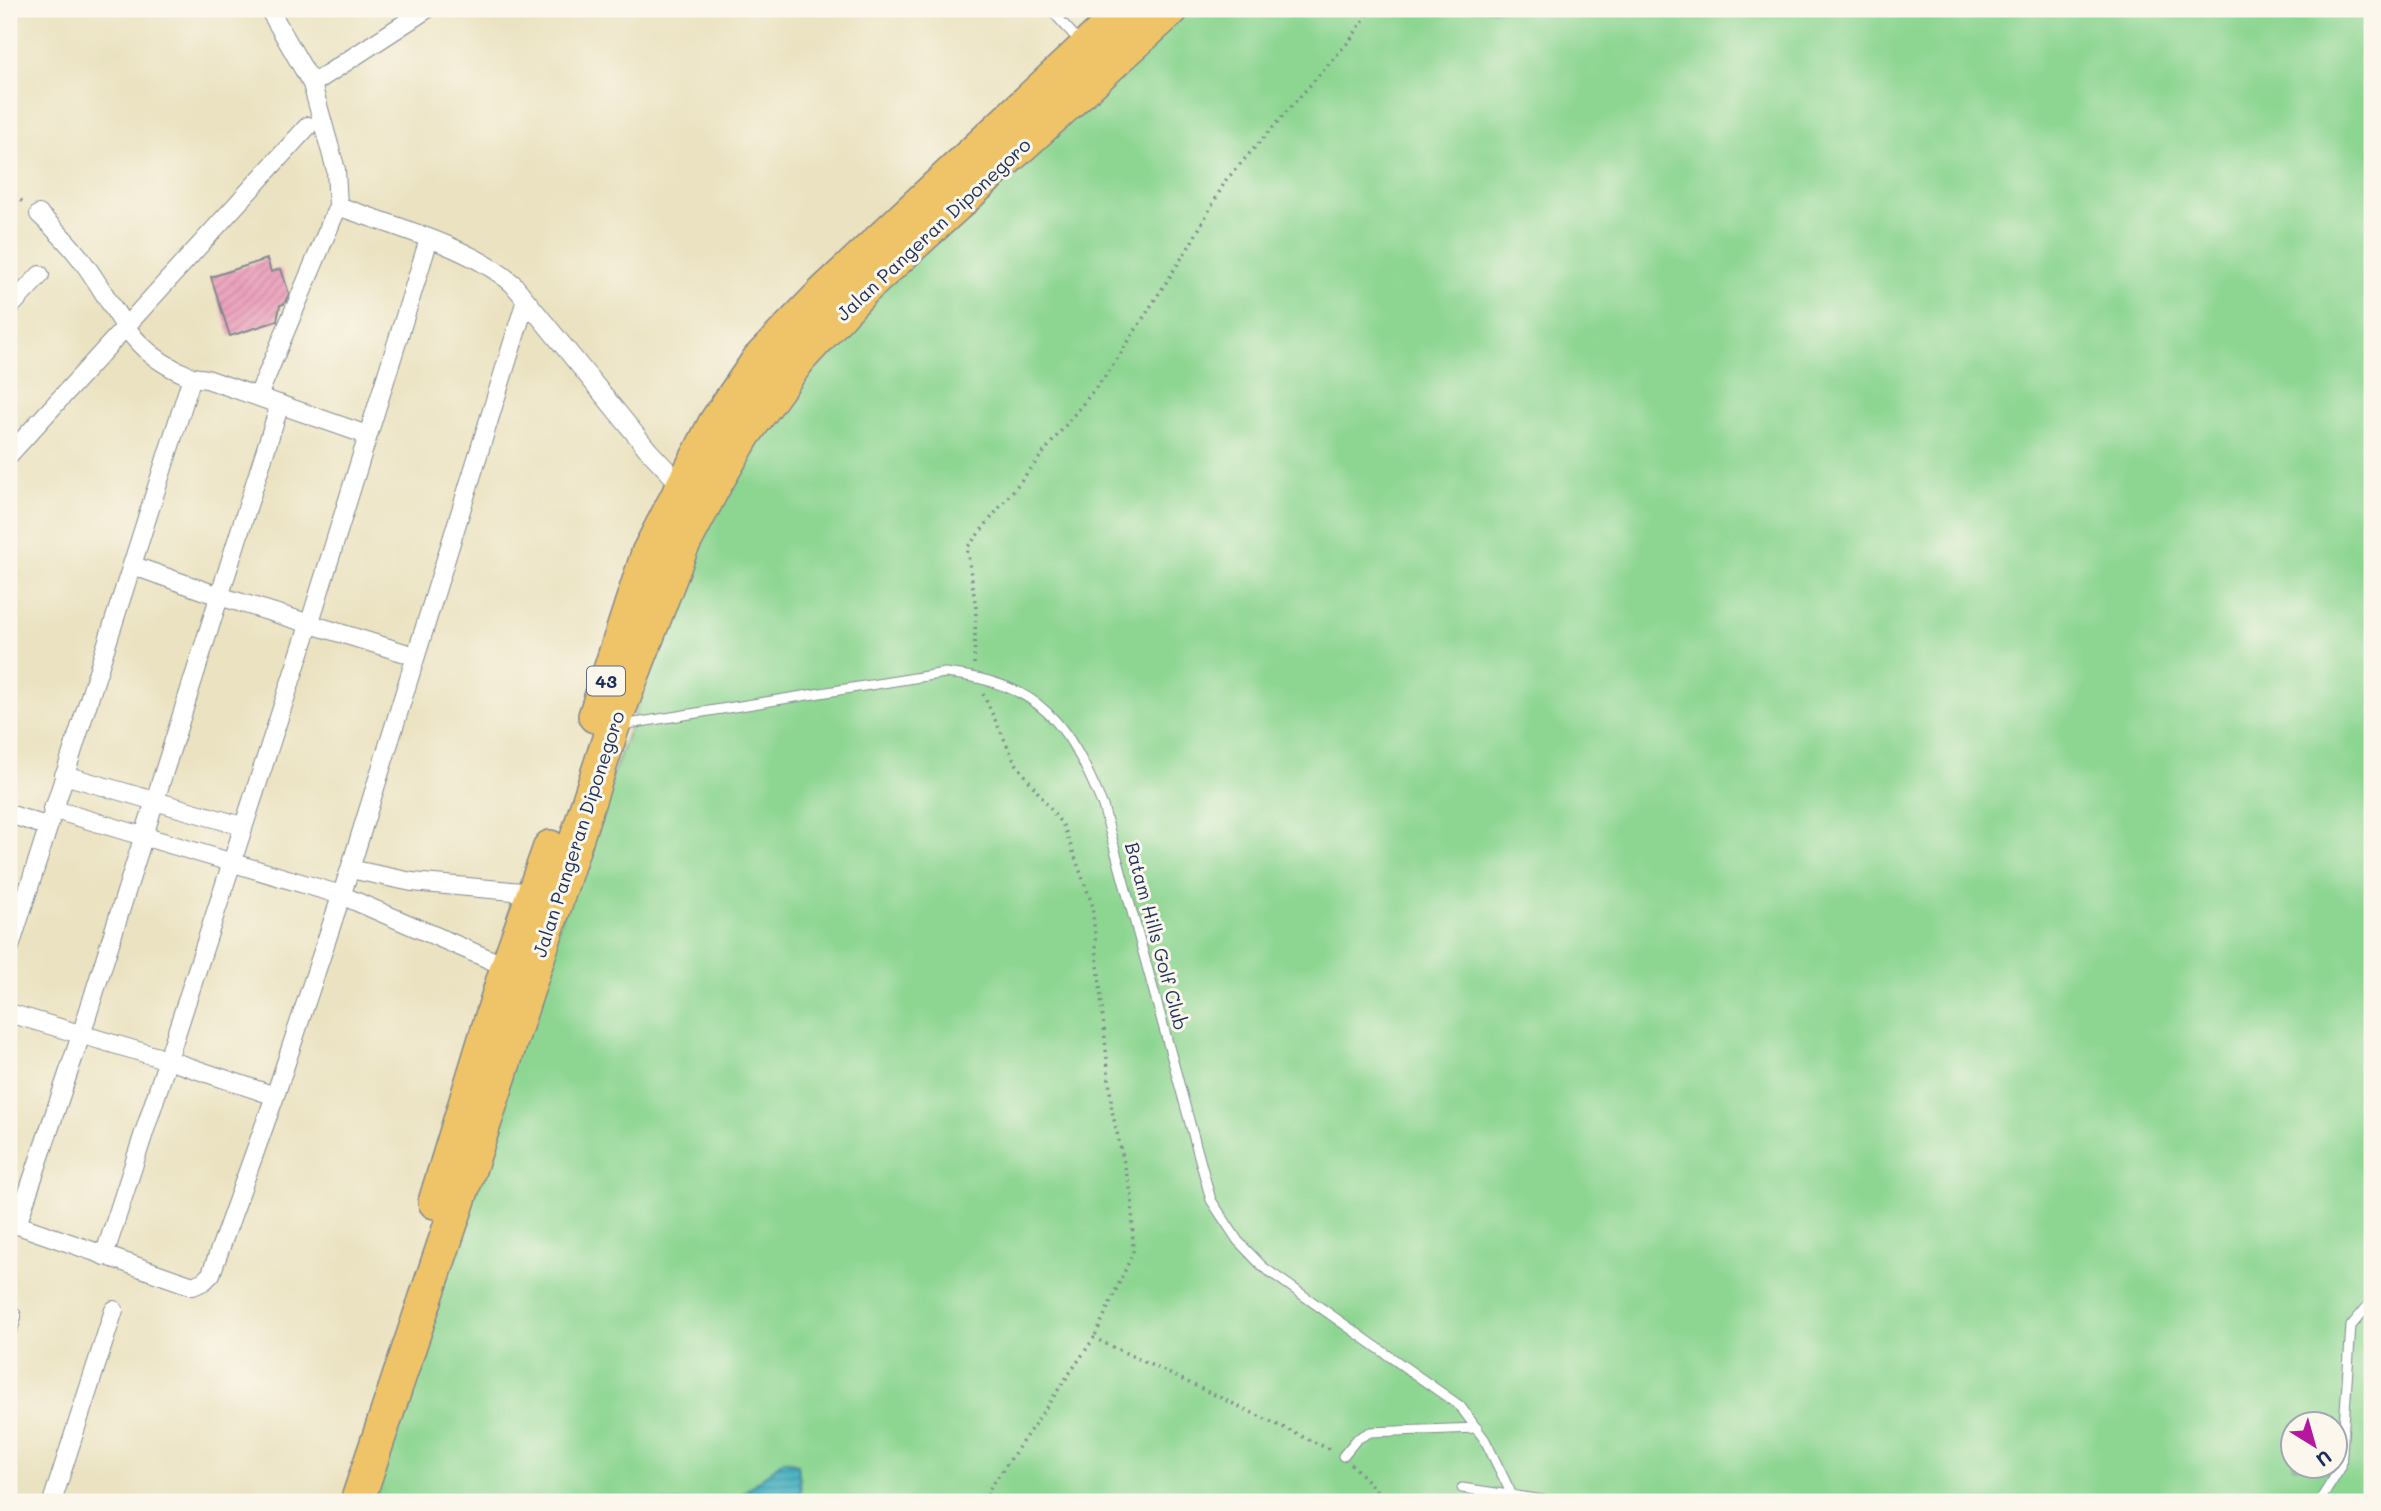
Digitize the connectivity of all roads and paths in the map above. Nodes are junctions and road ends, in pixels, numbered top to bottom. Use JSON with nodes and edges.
{"nodes":[{"id":1,"x":270,"y":9,"type":"edge"},
{"id":2,"x":427,"y":9,"type":"edge"},
{"id":3,"x":1050,"y":9,"type":"edge"},
{"id":4,"x":1126,"y":9,"type":"edge"},
{"id":5,"x":1172,"y":9,"type":"edge"},
{"id":6,"x":1371,"y":9,"type":"edge"},
{"id":7,"x":1085,"y":47,"type":"junction"},
{"id":8,"x":312,"y":84,"type":"junction"},
{"id":9,"x":308,"y":126,"type":"dead end"},
{"id":10,"x":338,"y":206,"type":"junction"},
{"id":11,"x":39,"y":214,"type":"dead end"},
{"id":12,"x":429,"y":239,"type":"junction"},
{"id":13,"x":40,"y":275,"type":"dead end"},
{"id":14,"x":526,"y":300,"type":"junction"},
{"id":15,"x":9,"y":308,"type":"edge"},
{"id":16,"x":127,"y":328,"type":"junction"},
{"id":17,"x":192,"y":377,"type":"junction"},
{"id":18,"x":258,"y":396,"type":"junction"},
{"id":19,"x":281,"y":404,"type":"junction"},
{"id":20,"x":367,"y":435,"type":"junction"},
{"id":21,"x":9,"y":455,"type":"edge"},
{"id":22,"x":682,"y":486,"type":"junction"},
{"id":23,"x":134,"y":566,"type":"junction"},
{"id":24,"x":219,"y":596,"type":"junction"},
{"id":25,"x":310,"y":622,"type":"junction"},
{"id":26,"x":415,"y":656,"type":"junction"},
{"id":27,"x":974,"y":677,"type":"junction"},
{"id":28,"x":613,"y":726,"type":"junction"},
{"id":29,"x":64,"y":775,"type":"junction"},
{"id":30,"x":155,"y":802,"type":"junction"},
{"id":31,"x":52,"y":809,"type":"junction"},
{"id":32,"x":9,"y":814,"type":"edge"},
{"id":33,"x":46,"y":826,"type":"junction"},
{"id":34,"x":242,"y":826,"type":"junction"},
{"id":35,"x":143,"y":837,"type":"junction"},
{"id":36,"x":232,"y":860,"type":"junction"},
{"id":37,"x":350,"y":870,"type":"junction"},
{"id":38,"x":534,"y":893,"type":"junction"},
{"id":39,"x":341,"y":895,"type":"junction"},
{"id":40,"x":9,"y":950,"type":"edge"},
{"id":41,"x":507,"y":967,"type":"junction"},
{"id":42,"x":9,"y":1013,"type":"edge"},
{"id":43,"x":81,"y":1035,"type":"junction"},
{"id":44,"x":168,"y":1060,"type":"junction"},
{"id":45,"x":275,"y":1096,"type":"junction"},
{"id":46,"x":13,"y":1224,"type":"edge"},
{"id":47,"x":104,"y":1256,"type":"junction"},
{"id":48,"x":2372,"y":1301,"type":"edge"},
{"id":49,"x":114,"y":1310,"type":"dead end"},
{"id":50,"x":1094,"y":1338,"type":"junction"},
{"id":51,"x":1477,"y":1428,"type":"junction"},
{"id":52,"x":1343,"y":1456,"type":"junction"},
{"id":53,"x":1462,"y":1489,"type":"dead end"},
{"id":54,"x":1512,"y":1495,"type":"junction"},
{"id":55,"x":52,"y":1502,"type":"edge"},
{"id":56,"x":333,"y":1502,"type":"edge"},
{"id":57,"x":357,"y":1502,"type":"edge"},
{"id":58,"x":986,"y":1502,"type":"edge"},
{"id":59,"x":1382,"y":1502,"type":"edge"},
{"id":60,"x":1557,"y":1502,"type":"edge"},
{"id":61,"x":2319,"y":1502,"type":"edge"}],
"edges":[{"from":1,"to":8,"type":"street"},
{"from":2,"to":8,"type":"street"},
{"from":3,"to":7,"type":"lane"},
{"from":4,"to":7,"type":"highway","name":"Jalan Pangeran Diponegoro","number":"43"},
{"from":5,"to":28,"type":"highway","name":"Jalan Pangeran Diponegoro","number":"43"},
{"from":6,"to":27,"type":"path"},
{"from":7,"to":22,"type":"highway","name":"Jalan Pangeran Diponegoro","number":"43"},
{"from":8,"to":10,"type":"street"},
{"from":9,"to":16,"type":"street"},
{"from":10,"to":12,"type":"street"},
{"from":10,"to":18,"type":"street"},
{"from":11,"to":16,"type":"street"},
{"from":12,"to":14,"type":"street"},
{"from":12,"to":20,"type":"street"},
{"from":13,"to":15,"type":"street"},
{"from":14,"to":22,"type":"street"},
{"from":14,"to":26,"type":"street"},
{"from":16,"to":17,"type":"street"},
{"from":16,"to":21,"type":"street"},
{"from":17,"to":18,"type":"street"},
{"from":17,"to":23,"type":"street"},
{"from":18,"to":19,"type":"street"},
{"from":19,"to":20,"type":"street"},
{"from":19,"to":24,"type":"street"},
{"from":20,"to":25,"type":"street"},
{"from":22,"to":38,"type":"highway","name":"Jalan Pangeran Diponegoro","number":"43"},
{"from":23,"to":24,"type":"street"},
{"from":23,"to":29,"type":"street"},
{"from":24,"to":25,"type":"street"},
{"from":24,"to":30,"type":"street"},
{"from":25,"to":26,"type":"street"},
{"from":25,"to":34,"type":"street"},
{"from":26,"to":37,"type":"street"},
{"from":27,"to":28,"type":"lane","name":"Batam Hills Golf Club"},
{"from":27,"to":50,"type":"path"},
{"from":27,"to":51,"type":"lane","name":"Batam Hills Golf Club"},
{"from":28,"to":57,"type":"highway","name":"Jalan Pangeran Diponegoro","number":"43"},
{"from":29,"to":30,"type":"street"},
{"from":29,"to":31,"type":"street"},
{"from":30,"to":34,"type":"street"},
{"from":30,"to":35,"type":"street"},
{"from":31,"to":33,"type":"street"},
{"from":31,"to":35,"type":"street"},
{"from":32,"to":33,"type":"street"},
{"from":33,"to":40,"type":"street"},
{"from":34,"to":36,"type":"street"},
{"from":35,"to":36,"type":"street"},
{"from":35,"to":43,"type":"street"},
{"from":36,"to":39,"type":"street"},
{"from":36,"to":44,"type":"street"},
{"from":37,"to":38,"type":"street"},
{"from":37,"to":39,"type":"street"},
{"from":38,"to":41,"type":"highway","name":"Jalan Pangeran Diponegoro","number":"43"},
{"from":39,"to":41,"type":"street"},
{"from":39,"to":45,"type":"street"},
{"from":41,"to":56,"type":"highway","name":"Jalan Pangeran Diponegoro","number":"43"},
{"from":42,"to":43,"type":"street"},
{"from":43,"to":44,"type":"street"},
{"from":43,"to":46,"type":"street"},
{"from":44,"to":45,"type":"street"},
{"from":44,"to":47,"type":"street"},
{"from":45,"to":47,"type":"street"},
{"from":46,"to":47,"type":"street"},
{"from":48,"to":61,"type":"lane"},
{"from":49,"to":55,"type":"street"},
{"from":50,"to":52,"type":"path"},
{"from":50,"to":58,"type":"path"},
{"from":51,"to":52,"type":"lane"},
{"from":51,"to":54,"type":"lane","name":"Batam Hills Golf Club"},
{"from":52,"to":59,"type":"path"},
{"from":53,"to":54,"type":"lane"},
{"from":54,"to":60,"type":"lane"}]}
